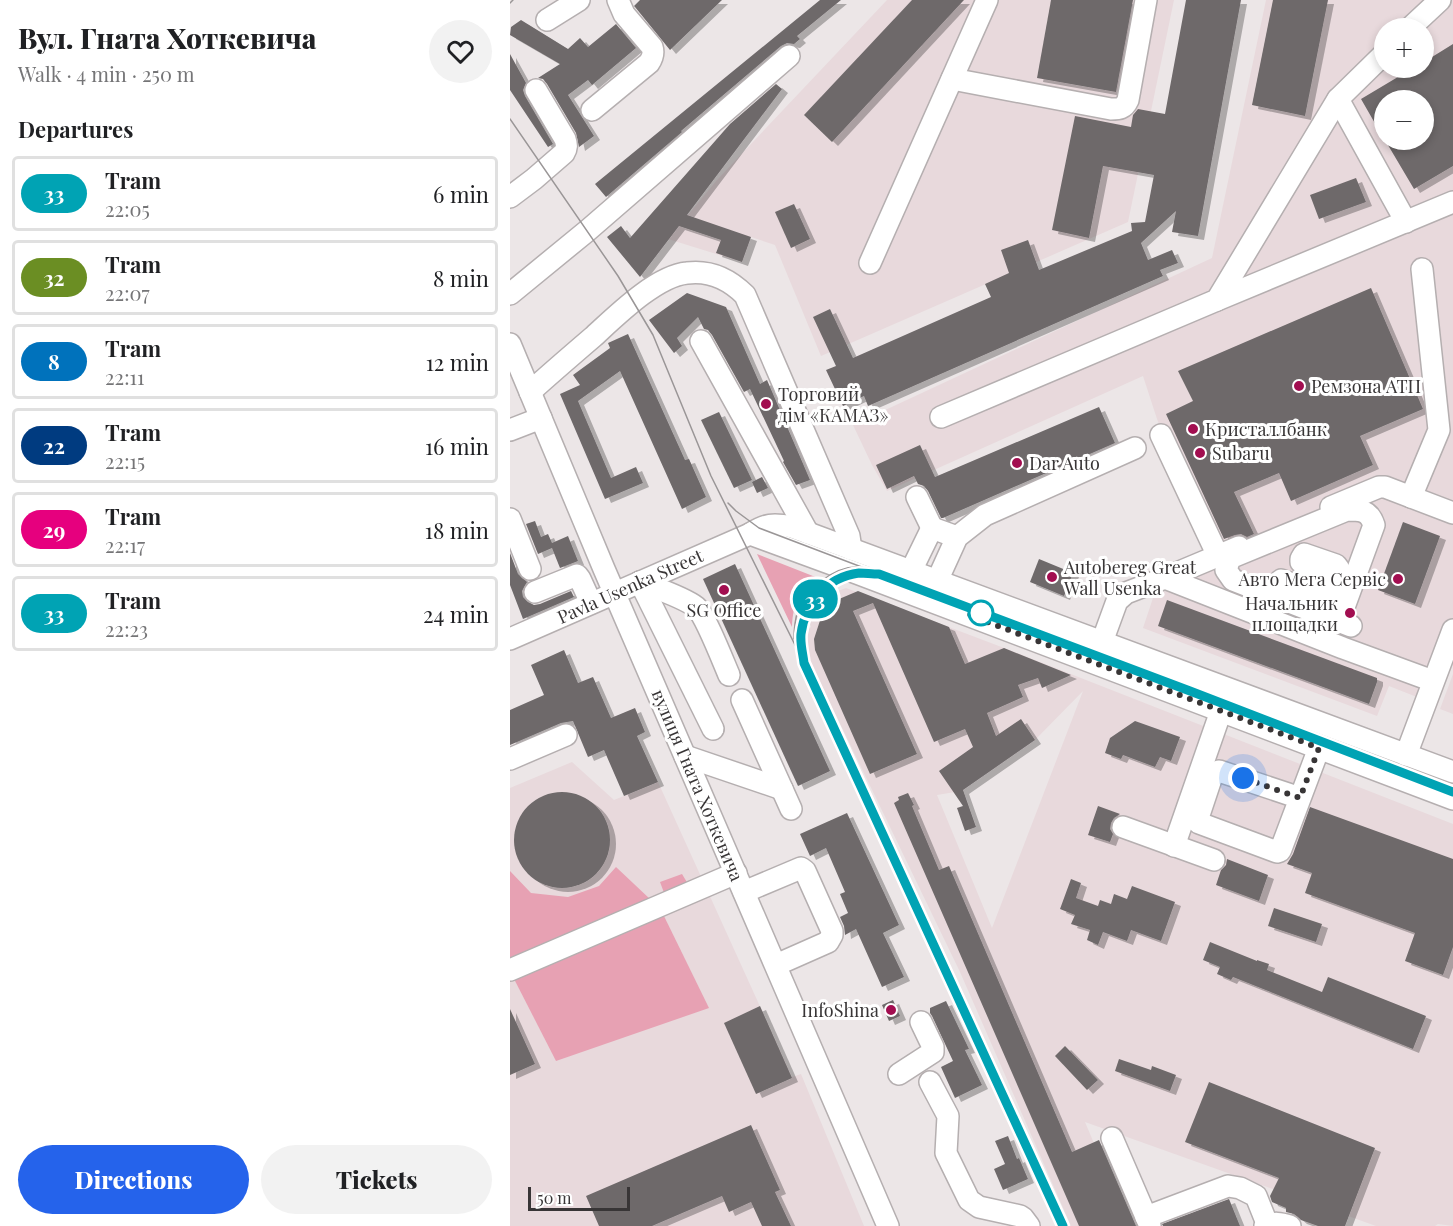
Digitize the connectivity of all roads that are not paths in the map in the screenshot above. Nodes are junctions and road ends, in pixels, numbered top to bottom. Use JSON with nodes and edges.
{"nodes":[{"id":1,"x":579,"y":0,"type":"edge"},
{"id":2,"x":618,"y":0,"type":"edge"},
{"id":3,"x":987,"y":0,"type":"edge"},
{"id":4,"x":1146,"y":0,"type":"edge"},
{"id":5,"x":1440,"y":0,"type":"edge"},
{"id":6,"x":1421,"y":18,"type":"edge"},
{"id":7,"x":547,"y":20,"type":"dead end"},
{"id":8,"x":789,"y":56,"type":"dead end"},
{"id":9,"x":1374,"y":64,"type":"edge"},
{"id":10,"x":952,"y":79,"type":"junction"},
{"id":11,"x":536,"y":90,"type":"dead end"},
{"id":12,"x":1338,"y":99,"type":"junction"},
{"id":13,"x":592,"y":110,"type":"dead end"},
{"id":14,"x":510,"y":197,"type":"edge"},
{"id":15,"x":1453,"y":202,"type":"edge"},
{"id":16,"x":1406,"y":222,"type":"junction"},
{"id":17,"x":870,"y":263,"type":"dead end"},
{"id":18,"x":1422,"y":269,"type":"dead end"},
{"id":19,"x":510,"y":294,"type":"edge"},
{"id":20,"x":1217,"y":300,"type":"junction"},
{"id":21,"x":701,"y":341,"type":"dead end"},
{"id":22,"x":510,"y":344,"type":"edge"},
{"id":23,"x":530,"y":392,"type":"junction"},
{"id":24,"x":941,"y":417,"type":"dead end"},
{"id":25,"x":541,"y":418,"type":"junction"},
{"id":26,"x":510,"y":430,"type":"edge"},
{"id":27,"x":1161,"y":435,"type":"dead end"},
{"id":28,"x":1135,"y":448,"type":"dead end"},
{"id":29,"x":917,"y":497,"type":"dead end"},
{"id":30,"x":1411,"y":497,"type":"junction"},
{"id":31,"x":1453,"y":513,"type":"edge"},
{"id":32,"x":510,"y":519,"type":"edge"},
{"id":33,"x":932,"y":528,"type":"junction"},
{"id":34,"x":1292,"y":532,"type":"junction"},
{"id":35,"x":808,"y":533,"type":"junction"},
{"id":36,"x":750,"y":534,"type":"junction"},
{"id":37,"x":957,"y":537,"type":"junction"},
{"id":38,"x":851,"y":549,"type":"junction"},
{"id":39,"x":1218,"y":556,"type":"junction"},
{"id":40,"x":530,"y":568,"type":"dead end"},
{"id":41,"x":911,"y":571,"type":"junction"},
{"id":42,"x":1165,"y":578,"type":"junction"},
{"id":43,"x":937,"y":581,"type":"junction"},
{"id":44,"x":640,"y":582,"type":"junction"},
{"id":45,"x":1278,"y":588,"type":"junction"},
{"id":46,"x":535,"y":592,"type":"dead end"},
{"id":47,"x":614,"y":593,"type":"junction"},
{"id":48,"x":591,"y":603,"type":"junction"},
{"id":49,"x":1338,"y":621,"type":"junction"},
{"id":50,"x":1453,"y":630,"type":"edge"},
{"id":51,"x":511,"y":637,"type":"edge"},
{"id":52,"x":1102,"y":642,"type":"junction"},
{"id":53,"x":729,"y":675,"type":"dead end"},
{"id":54,"x":1433,"y":681,"type":"junction"},
{"id":55,"x":742,"y":700,"type":"dead end"},
{"id":56,"x":1221,"y":711,"type":"junction"},
{"id":57,"x":713,"y":729,"type":"dead end"},
{"id":58,"x":566,"y":735,"type":"dead end"},
{"id":59,"x":1319,"y":748,"type":"junction"},
{"id":60,"x":1406,"y":755,"type":"junction"},
{"id":61,"x":685,"y":756,"type":"junction"},
{"id":62,"x":510,"y":759,"type":"edge"},
{"id":63,"x":1453,"y":772,"type":"edge"},
{"id":64,"x":782,"y":789,"type":"junction"},
{"id":65,"x":1300,"y":798,"type":"junction"},
{"id":66,"x":1453,"y":799,"type":"edge"},
{"id":67,"x":791,"y":809,"type":"dead end"},
{"id":68,"x":1123,"y":827,"type":"dead end"},
{"id":69,"x":1174,"y":846,"type":"junction"},
{"id":70,"x":1214,"y":860,"type":"dead end"},
{"id":71,"x":740,"y":883,"type":"junction"},
{"id":72,"x":776,"y":965,"type":"junction"},
{"id":73,"x":510,"y":970,"type":"edge"},
{"id":74,"x":921,"y":1022,"type":"dead end"},
{"id":75,"x":899,"y":1074,"type":"dead end"},
{"id":76,"x":930,"y":1082,"type":"dead end"},
{"id":77,"x":1112,"y":1138,"type":"dead end"},
{"id":78,"x":1148,"y":1222,"type":"edge"},
{"id":79,"x":888,"y":1226,"type":"edge"},
{"id":80,"x":1029,"y":1226,"type":"edge"},
{"id":81,"x":1267,"y":1226,"type":"edge"},
{"id":82,"x":1290,"y":1226,"type":"edge"}],
"edges":[{"from":1,"to":7,"type":"street"},
{"from":2,"to":13,"type":"street"},
{"from":3,"to":10,"type":"street"},
{"from":4,"to":10,"type":"street"},
{"from":5,"to":6,"type":"street"},
{"from":8,"to":19,"type":"street"},
{"from":9,"to":12,"type":"street"},
{"from":10,"to":17,"type":"street"},
{"from":11,"to":14,"type":"street"},
{"from":12,"to":16,"type":"street"},
{"from":12,"to":20,"type":"street"},
{"from":15,"to":16,"type":"street"},
{"from":16,"to":20,"type":"street"},
{"from":18,"to":30,"type":"street"},
{"from":20,"to":24,"type":"street"},
{"from":21,"to":35,"type":"street"},
{"from":22,"to":23,"type":"street","name":"вулиця Гната Хоткевича"},
{"from":23,"to":25,"type":"street","name":"вулиця Гната Хоткевича"},
{"from":23,"to":38,"type":"street"},
{"from":25,"to":26,"type":"street"},
{"from":25,"to":47,"type":"street","name":"вулиця Гната Хоткевича"},
{"from":27,"to":39,"type":"street"},
{"from":28,"to":37,"type":"street"},
{"from":29,"to":33,"type":"street"},
{"from":30,"to":31,"type":"street"},
{"from":30,"to":39,"type":"street"},
{"from":32,"to":40,"type":"street"},
{"from":33,"to":37,"type":"street"},
{"from":33,"to":41,"type":"street"},
{"from":34,"to":45,"type":"street"},
{"from":34,"to":45,"type":"street"},
{"from":34,"to":49,"type":"street"},
{"from":35,"to":36,"type":"street","name":"Pavla Usenka Street"},
{"from":35,"to":38,"type":"street","name":"Pavla Usenka Street"},
{"from":36,"to":44,"type":"street","name":"Pavla Usenka Street"},
{"from":36,"to":56,"type":"street"},
{"from":37,"to":43,"type":"street"},
{"from":38,"to":41,"type":"street","name":"Pavla Usenka Street"},
{"from":39,"to":42,"type":"street"},
{"from":41,"to":43,"type":"street","name":"Pavla Usenka Street"},
{"from":42,"to":52,"type":"street"},
{"from":42,"to":54,"type":"street"},
{"from":43,"to":52,"type":"street","name":"Pavla Usenka Street"},
{"from":44,"to":47,"type":"street","name":"Pavla Usenka Street"},
{"from":44,"to":53,"type":"street"},
{"from":44,"to":57,"type":"street"},
{"from":45,"to":49,"type":"street"},
{"from":45,"to":49,"type":"street"},
{"from":46,"to":48,"type":"street"},
{"from":47,"to":48,"type":"street","name":"Pavla Usenka Street"},
{"from":47,"to":61,"type":"street","name":"вулиця Гната Хоткевича"},
{"from":48,"to":51,"type":"street","name":"Pavla Usenka Street"},
{"from":50,"to":54,"type":"street"},
{"from":52,"to":60,"type":"street","name":"Pavla Usenka Street"},
{"from":54,"to":60,"type":"street"},
{"from":55,"to":64,"type":"street"},
{"from":56,"to":59,"type":"street"},
{"from":56,"to":69,"type":"street"},
{"from":58,"to":62,"type":"street"},
{"from":59,"to":65,"type":"street"},
{"from":59,"to":66,"type":"street"},
{"from":60,"to":63,"type":"street","name":"Pavla Usenka Street"},
{"from":61,"to":64,"type":"street"},
{"from":61,"to":71,"type":"street","name":"вулиця Гната Хоткевича"},
{"from":64,"to":67,"type":"street"},
{"from":65,"to":65,"type":"street"},
{"from":68,"to":69,"type":"street"},
{"from":69,"to":70,"type":"street"},
{"from":71,"to":72,"type":"street","name":"вулиця Гната Хоткевича"},
{"from":71,"to":72,"type":"street"},
{"from":71,"to":73,"type":"street"},
{"from":72,"to":79,"type":"street","name":"вулиця Гната Хоткевича"},
{"from":74,"to":75,"type":"street"},
{"from":76,"to":80,"type":"street"},
{"from":77,"to":78,"type":"street"},
{"from":78,"to":81,"type":"street"},
{"from":81,"to":82,"type":"street"}]}
